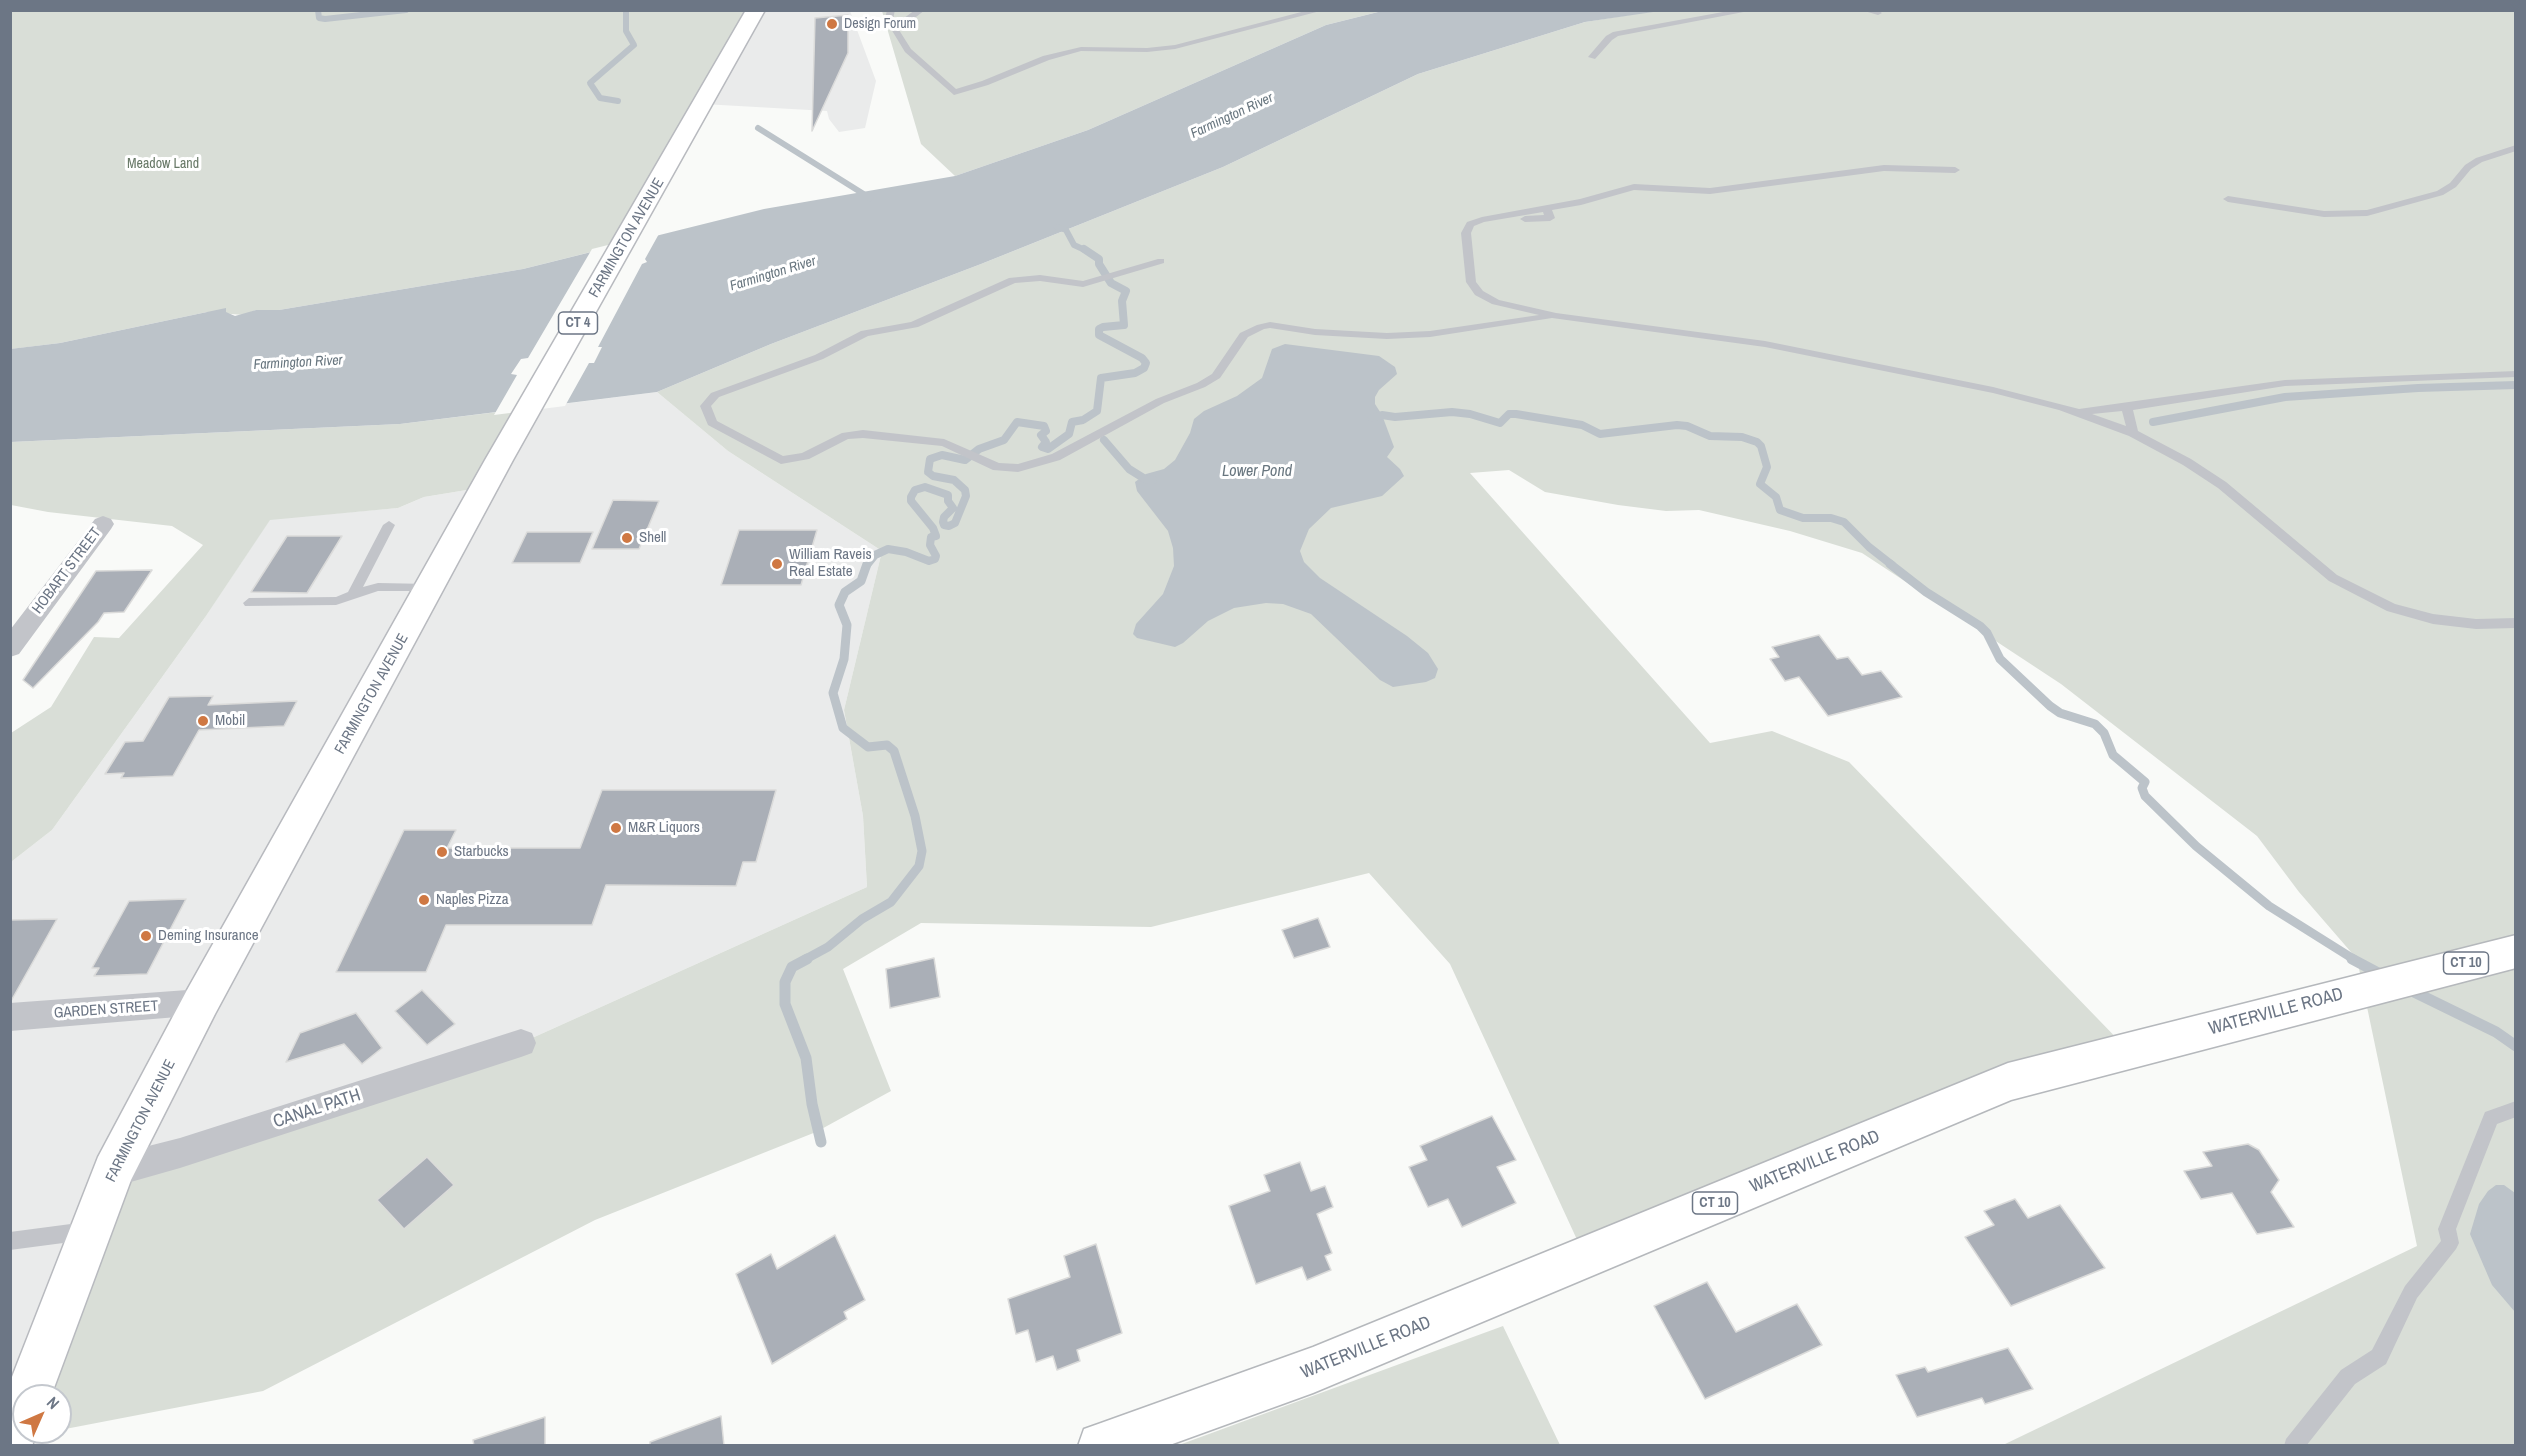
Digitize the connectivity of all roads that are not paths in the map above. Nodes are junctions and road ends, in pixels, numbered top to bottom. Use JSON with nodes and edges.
{"nodes":[{"id":1,"x":756,"y":10,"type":"edge"},
{"id":2,"x":891,"y":10,"type":"edge"},
{"id":3,"x":921,"y":10,"type":"edge"},
{"id":4,"x":1320,"y":10,"type":"edge"},
{"id":5,"x":1750,"y":10,"type":"edge"},
{"id":6,"x":1865,"y":10,"type":"edge"},
{"id":7,"x":1878,"y":13,"type":"dead end"},
{"id":8,"x":895,"y":29,"type":"junction"},
{"id":9,"x":1592,"y":57,"type":"dead end"},
{"id":10,"x":2516,"y":148,"type":"edge"},
{"id":11,"x":1954,"y":170,"type":"dead end"},
{"id":12,"x":1632,"y":180,"type":"dead end"},
{"id":13,"x":1617,"y":190,"type":"junction"},
{"id":14,"x":1710,"y":191,"type":"junction"},
{"id":15,"x":2228,"y":199,"type":"dead end"},
{"id":16,"x":1721,"y":200,"type":"dead end"},
{"id":17,"x":1161,"y":261,"type":"dead end"},
{"id":18,"x":1556,"y":316,"type":"junction"},
{"id":19,"x":2516,"y":374,"type":"edge"},
{"id":20,"x":2127,"y":407,"type":"junction"},
{"id":21,"x":2078,"y":413,"type":"junction"},
{"id":22,"x":2133,"y":433,"type":"junction"},
{"id":23,"x":103,"y":524,"type":"dead end"},
{"id":24,"x":389,"y":525,"type":"dead end"},
{"id":25,"x":430,"y":588,"type":"junction"},
{"id":26,"x":353,"y":595,"type":"junction"},
{"id":27,"x":249,"y":603,"type":"dead end"},
{"id":28,"x":2516,"y":623,"type":"edge"},
{"id":29,"x":10,"y":648,"type":"edge"},
{"id":30,"x":2516,"y":951,"type":"edge"},
{"id":31,"x":201,"y":1002,"type":"junction"},
{"id":32,"x":11,"y":1018,"type":"edge"},
{"id":33,"x":521,"y":1043,"type":"dead end"},
{"id":34,"x":2516,"y":1109,"type":"edge"},
{"id":35,"x":113,"y":1171,"type":"junction"},
{"id":36,"x":91,"y":1230,"type":"junction"},
{"id":37,"x":10,"y":1241,"type":"edge"},
{"id":38,"x":33,"y":1384,"type":"edge"},
{"id":39,"x":1101,"y":1446,"type":"edge"},
{"id":40,"x":2293,"y":1446,"type":"edge"}],
"edges":[{"from":1,"to":25,"type":"main road","name":"FARMINGTON AVENUE","number":"CT 4"},
{"from":2,"to":8,"type":"lane"},
{"from":3,"to":8,"type":"lane"},
{"from":4,"to":8,"type":"lane"},
{"from":5,"to":9,"type":"lane"},
{"from":6,"to":7,"type":"lane"},
{"from":10,"to":15,"type":"lane"},
{"from":11,"to":14,"type":"lane"},
{"from":12,"to":13,"type":"lane"},
{"from":13,"to":14,"type":"lane"},
{"from":13,"to":18,"type":"lane"},
{"from":14,"to":16,"type":"lane"},
{"from":17,"to":18,"type":"lane"},
{"from":18,"to":21,"type":"lane"},
{"from":19,"to":20,"type":"lane"},
{"from":20,"to":21,"type":"lane"},
{"from":20,"to":22,"type":"lane"},
{"from":21,"to":22,"type":"lane"},
{"from":22,"to":28,"type":"lane"},
{"from":23,"to":29,"type":"street","name":"HOBART STREET"},
{"from":24,"to":26,"type":"lane"},
{"from":25,"to":26,"type":"lane"},
{"from":25,"to":31,"type":"main road","name":"FARMINGTON AVENUE","number":"CT 4"},
{"from":26,"to":27,"type":"lane"},
{"from":30,"to":39,"type":"main road","name":"WATERVILLE ROAD","number":"CT 10"},
{"from":31,"to":32,"type":"street","name":"GARDEN STREET"},
{"from":31,"to":35,"type":"main road","name":"FARMINGTON AVENUE","number":"CT 4"},
{"from":33,"to":35,"type":"street","name":"CANAL PATH"},
{"from":34,"to":40,"type":"lane"},
{"from":35,"to":36,"type":"main road","name":"FARMINGTON AVENUE","number":"CT 4"},
{"from":36,"to":37,"type":"lane"},
{"from":36,"to":38,"type":"main road","name":"FARMINGTON AVENUE","number":"CT 4"}]}
